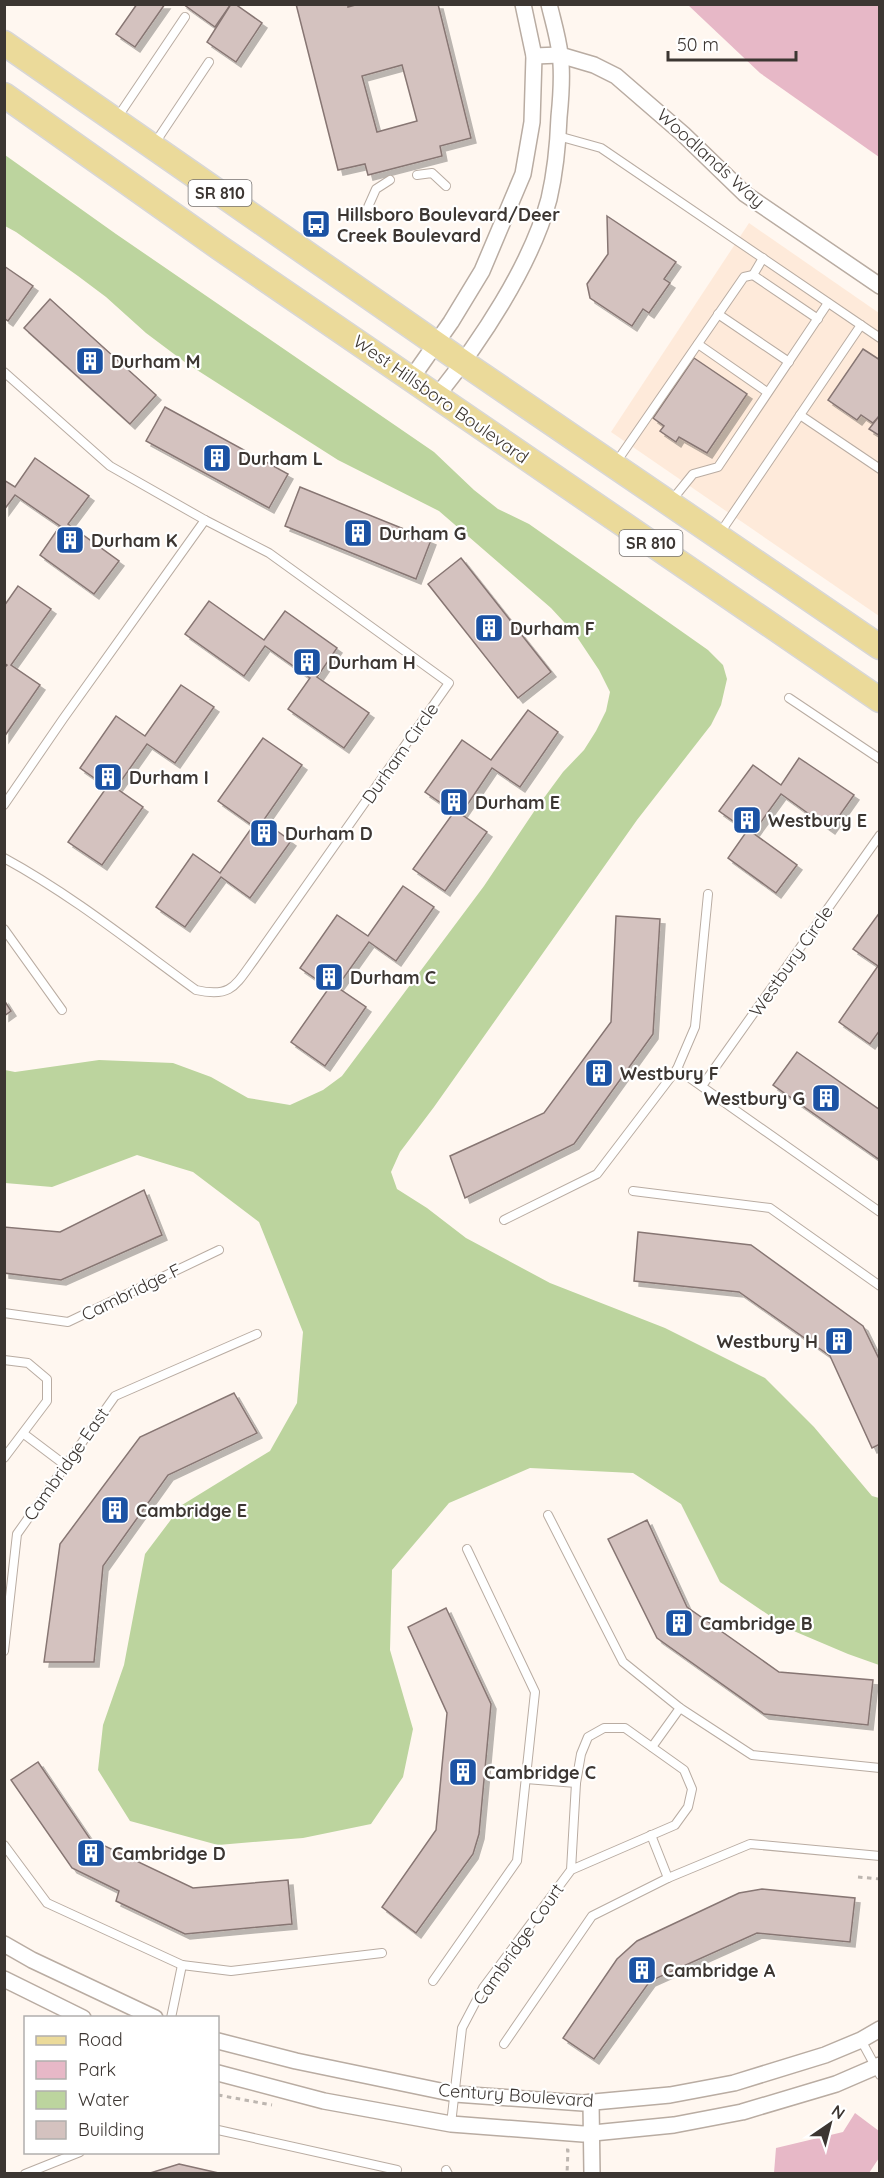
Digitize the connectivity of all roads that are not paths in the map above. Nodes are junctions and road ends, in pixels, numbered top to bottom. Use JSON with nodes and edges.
{"nodes":[{"id":1,"x":522,"y":4,"type":"edge"},
{"id":2,"x":549,"y":4,"type":"edge"},
{"id":3,"x":185,"y":17,"type":"dead end"},
{"id":4,"x":4,"y":44,"type":"edge"},
{"id":5,"x":560,"y":55,"type":"junction"},
{"id":6,"x":534,"y":56,"type":"junction"},
{"id":7,"x":209,"y":62,"type":"dead end"},
{"id":8,"x":4,"y":95,"type":"edge"},
{"id":9,"x":115,"y":121,"type":"junction"},
{"id":10,"x":558,"y":135,"type":"junction"},
{"id":11,"x":153,"y":147,"type":"junction"},
{"id":12,"x":417,"y":175,"type":"dead end"},
{"id":13,"x":390,"y":180,"type":"dead end"},
{"id":14,"x":446,"y":186,"type":"dead end"},
{"id":15,"x":368,"y":207,"type":"dead end"},
{"id":16,"x":763,"y":258,"type":"junction"},
{"id":17,"x":753,"y":275,"type":"junction"},
{"id":18,"x":879,"y":286,"type":"edge"},
{"id":19,"x":828,"y":303,"type":"junction"},
{"id":20,"x":718,"y":315,"type":"junction"},
{"id":21,"x":818,"y":319,"type":"junction"},
{"id":22,"x":861,"y":325,"type":"junction"},
{"id":23,"x":879,"y":338,"type":"edge"},
{"id":24,"x":435,"y":343,"type":"junction"},
{"id":25,"x":698,"y":344,"type":"junction"},
{"id":26,"x":789,"y":362,"type":"junction"},
{"id":27,"x":464,"y":363,"type":"junction"},
{"id":28,"x":4,"y":372,"type":"edge"},
{"id":29,"x":411,"y":379,"type":"junction"},
{"id":30,"x":767,"y":392,"type":"junction"},
{"id":31,"x":437,"y":396,"type":"junction"},
{"id":32,"x":800,"y":415,"type":"junction"},
{"id":33,"x":614,"y":465,"type":"junction"},
{"id":34,"x":879,"y":469,"type":"edge"},
{"id":35,"x":669,"y":503,"type":"junction"},
{"id":36,"x":205,"y":520,"type":"junction"},
{"id":37,"x":718,"y":536,"type":"junction"},
{"id":38,"x":879,"y":647,"type":"edge"},
{"id":39,"x":789,"y":698,"type":"dead end"},
{"id":40,"x":879,"y":699,"type":"edge"},
{"id":41,"x":879,"y":759,"type":"edge"},
{"id":42,"x":4,"y":805,"type":"edge"},
{"id":43,"x":879,"y":835,"type":"edge"},
{"id":44,"x":4,"y":858,"type":"edge"},
{"id":45,"x":708,"y":894,"type":"dead end"},
{"id":46,"x":4,"y":928,"type":"edge"},
{"id":47,"x":62,"y":1010,"type":"dead end"},
{"id":48,"x":677,"y":1069,"type":"junction"},
{"id":49,"x":702,"y":1086,"type":"junction"},
{"id":50,"x":633,"y":1191,"type":"dead end"},
{"id":51,"x":879,"y":1212,"type":"edge"},
{"id":52,"x":504,"y":1220,"type":"dead end"},
{"id":53,"x":219,"y":1250,"type":"dead end"},
{"id":54,"x":879,"y":1286,"type":"edge"},
{"id":55,"x":4,"y":1313,"type":"edge"},
{"id":56,"x":257,"y":1334,"type":"dead end"},
{"id":57,"x":4,"y":1360,"type":"edge"},
{"id":58,"x":24,"y":1434,"type":"junction"},
{"id":59,"x":4,"y":1458,"type":"edge"},
{"id":60,"x":65,"y":1465,"type":"junction"},
{"id":61,"x":548,"y":1515,"type":"dead end"},
{"id":62,"x":467,"y":1549,"type":"dead end"},
{"id":63,"x":4,"y":1651,"type":"edge"},
{"id":64,"x":680,"y":1708,"type":"junction"},
{"id":65,"x":652,"y":1747,"type":"junction"},
{"id":66,"x":879,"y":1768,"type":"edge"},
{"id":67,"x":526,"y":1779,"type":"junction"},
{"id":68,"x":576,"y":1783,"type":"junction"},
{"id":69,"x":651,"y":1835,"type":"junction"},
{"id":70,"x":4,"y":1845,"type":"edge"},
{"id":71,"x":879,"y":1857,"type":"edge"},
{"id":72,"x":571,"y":1870,"type":"junction"},
{"id":73,"x":668,"y":1878,"type":"junction"},
{"id":74,"x":4,"y":1944,"type":"edge"},
{"id":75,"x":382,"y":1953,"type":"dead end"},
{"id":76,"x":182,"y":1965,"type":"junction"},
{"id":77,"x":4,"y":1979,"type":"edge"},
{"id":78,"x":433,"y":1981,"type":"dead end"},
{"id":79,"x":79,"y":2016,"type":"edge"},
{"id":80,"x":151,"y":2016,"type":"edge"},
{"id":81,"x":171,"y":2016,"type":"edge"},
{"id":82,"x":879,"y":2029,"type":"edge"},
{"id":83,"x":861,"y":2040,"type":"junction"},
{"id":84,"x":219,"y":2041,"type":"edge"},
{"id":85,"x":504,"y":2044,"type":"dead end"},
{"id":86,"x":878,"y":2069,"type":"edge"},
{"id":87,"x":219,"y":2073,"type":"edge"},
{"id":88,"x":455,"y":2094,"type":"junction"},
{"id":89,"x":591,"y":2102,"type":"junction"},
{"id":90,"x":451,"y":2124,"type":"junction"},
{"id":91,"x":219,"y":2130,"type":"edge"},
{"id":92,"x":592,"y":2133,"type":"junction"},
{"id":93,"x":75,"y":2154,"type":"edge"},
{"id":94,"x":397,"y":2170,"type":"dead end"},
{"id":95,"x":25,"y":2174,"type":"edge"},
{"id":96,"x":592,"y":2174,"type":"edge"}],
"edges":[{"from":1,"to":6,"type":"street"},
{"from":2,"to":5,"type":"street"},
{"from":3,"to":9,"type":"lane"},
{"from":4,"to":9,"type":"main road","number":"SR 810"},
{"from":5,"to":6,"type":"street","name":"Woodlands Way"},
{"from":5,"to":10,"type":"street"},
{"from":5,"to":18,"type":"street","name":"Woodlands Way"},
{"from":6,"to":24,"type":"street"},
{"from":7,"to":11,"type":"lane"},
{"from":8,"to":29,"type":"main road","name":"West Hillsboro Boulevard","number":"SR 810"},
{"from":9,"to":11,"type":"main road","number":"SR 810"},
{"from":10,"to":16,"type":"lane"},
{"from":10,"to":27,"type":"street"},
{"from":11,"to":24,"type":"main road","number":"SR 810"},
{"from":12,"to":14,"type":"lane"},
{"from":13,"to":15,"type":"lane"},
{"from":16,"to":17,"type":"lane"},
{"from":16,"to":19,"type":"lane"},
{"from":17,"to":20,"type":"lane"},
{"from":17,"to":21,"type":"lane"},
{"from":19,"to":21,"type":"lane"},
{"from":19,"to":22,"type":"lane"},
{"from":20,"to":25,"type":"lane"},
{"from":20,"to":26,"type":"lane"},
{"from":21,"to":26,"type":"lane"},
{"from":22,"to":23,"type":"lane"},
{"from":22,"to":32,"type":"lane"},
{"from":24,"to":27,"type":"main road","number":"SR 810"},
{"from":24,"to":29,"type":"street"},
{"from":25,"to":30,"type":"lane"},
{"from":25,"to":33,"type":"lane"},
{"from":26,"to":30,"type":"lane"},
{"from":27,"to":31,"type":"street"},
{"from":27,"to":33,"type":"main road","number":"SR 810"},
{"from":28,"to":36,"type":"lane","name":"Durham Circle"},
{"from":29,"to":31,"type":"main road","name":"West Hillsboro Boulevard","number":"SR 810"},
{"from":30,"to":35,"type":"lane"},
{"from":31,"to":40,"type":"main road","name":"West Hillsboro Boulevard","number":"SR 810"},
{"from":32,"to":34,"type":"lane"},
{"from":32,"to":37,"type":"lane"},
{"from":33,"to":35,"type":"main road","number":"SR 810"},
{"from":35,"to":37,"type":"main road","number":"SR 810"},
{"from":36,"to":42,"type":"lane"},
{"from":36,"to":44,"type":"lane","name":"Durham Circle"},
{"from":37,"to":38,"type":"main road","number":"SR 810"},
{"from":39,"to":41,"type":"lane"},
{"from":43,"to":49,"type":"lane","name":"Westbury Circle"},
{"from":45,"to":48,"type":"lane"},
{"from":46,"to":47,"type":"lane"},
{"from":48,"to":49,"type":"lane"},
{"from":48,"to":52,"type":"lane"},
{"from":49,"to":51,"type":"lane"},
{"from":50,"to":54,"type":"lane"},
{"from":53,"to":55,"type":"lane","name":"Cambridge F"},
{"from":56,"to":60,"type":"lane","name":"Cambridge East"},
{"from":57,"to":58,"type":"lane"},
{"from":58,"to":59,"type":"lane"},
{"from":58,"to":60,"type":"lane"},
{"from":60,"to":63,"type":"lane","name":"Cambridge East"},
{"from":61,"to":64,"type":"lane"},
{"from":62,"to":67,"type":"lane"},
{"from":64,"to":65,"type":"lane"},
{"from":64,"to":66,"type":"lane"},
{"from":65,"to":68,"type":"lane","name":"Cambridge Court"},
{"from":65,"to":69,"type":"lane","name":"Cambridge Court"},
{"from":67,"to":68,"type":"lane"},
{"from":67,"to":78,"type":"lane"},
{"from":68,"to":72,"type":"lane","name":"Cambridge Court"},
{"from":69,"to":72,"type":"lane","name":"Cambridge Court"},
{"from":69,"to":73,"type":"lane"},
{"from":70,"to":76,"type":"lane"},
{"from":71,"to":73,"type":"lane"},
{"from":72,"to":88,"type":"lane","name":"Cambridge Court"},
{"from":73,"to":85,"type":"lane"},
{"from":74,"to":80,"type":"street"},
{"from":75,"to":76,"type":"lane"},
{"from":76,"to":81,"type":"lane"},
{"from":77,"to":79,"type":"street"},
{"from":82,"to":83,"type":"street","name":"Century Boulevard"},
{"from":83,"to":86,"type":"lane"},
{"from":83,"to":89,"type":"street","name":"Century Boulevard"},
{"from":84,"to":88,"type":"street","name":"Century Boulevard"},
{"from":86,"to":92,"type":"street","name":"Century Boulevard"},
{"from":87,"to":90,"type":"street","name":"Century Boulevard"},
{"from":88,"to":89,"type":"street","name":"Century Boulevard"},
{"from":88,"to":90,"type":"lane","name":"Cambridge Court"},
{"from":89,"to":92,"type":"street"},
{"from":90,"to":92,"type":"street","name":"Century Boulevard"},
{"from":91,"to":94,"type":"lane"},
{"from":92,"to":96,"type":"street"},
{"from":93,"to":95,"type":"lane"}]}
